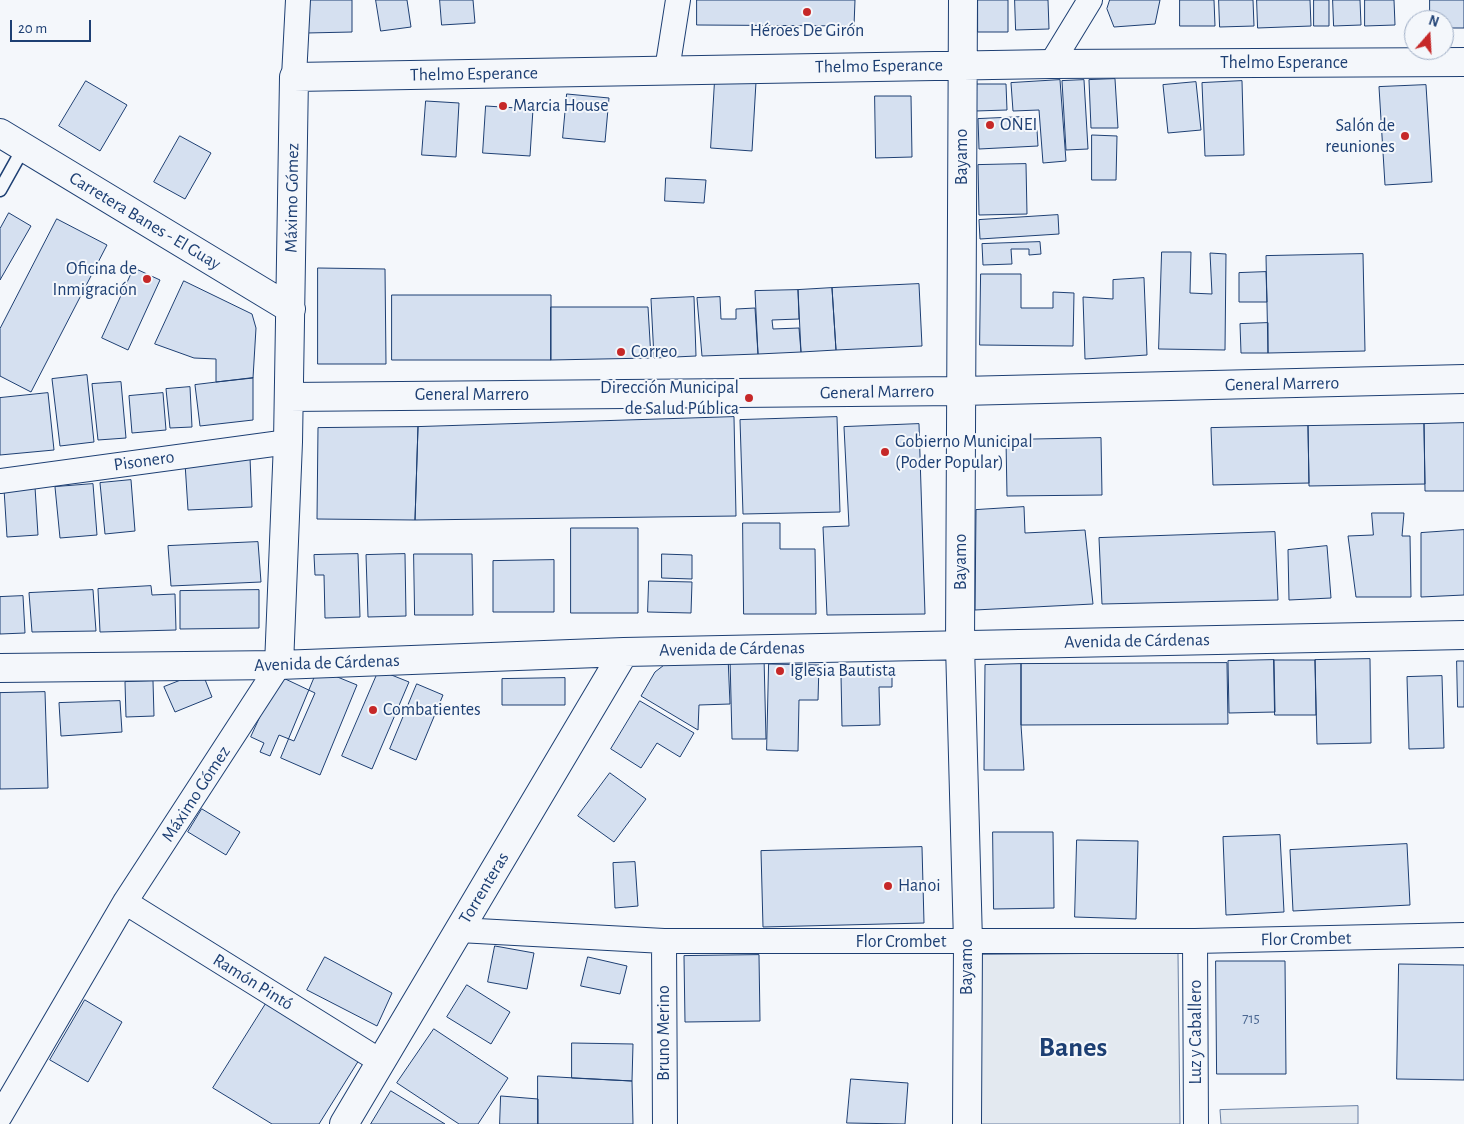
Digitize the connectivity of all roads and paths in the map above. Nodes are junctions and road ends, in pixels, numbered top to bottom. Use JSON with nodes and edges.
{"nodes":[{"id":1,"x":298,"y":0,"type":"edge"},
{"id":2,"x":678,"y":0,"type":"edge"},
{"id":3,"x":963,"y":0,"type":"edge"},
{"id":4,"x":1090,"y":0,"type":"edge"},
{"id":5,"x":1464,"y":62,"type":"edge"},
{"id":6,"x":1051,"y":64,"type":"junction"},
{"id":7,"x":962,"y":65,"type":"junction"},
{"id":8,"x":667,"y":70,"type":"junction"},
{"id":9,"x":294,"y":77,"type":"junction"},
{"id":10,"x":0,"y":133,"type":"edge"},
{"id":11,"x":24,"y":147,"type":"junction"},
{"id":12,"x":0,"y":190,"type":"edge"},
{"id":13,"x":291,"y":309,"type":"junction"},
{"id":14,"x":1464,"y":379,"type":"edge"},
{"id":15,"x":961,"y":391,"type":"junction"},
{"id":16,"x":289,"y":397,"type":"junction"},
{"id":17,"x":288,"y":442,"type":"junction"},
{"id":18,"x":0,"y":481,"type":"edge"},
{"id":19,"x":1464,"y":635,"type":"edge"},
{"id":20,"x":960,"y":645,"type":"junction"},
{"id":21,"x":624,"y":652,"type":"junction"},
{"id":22,"x":280,"y":665,"type":"junction"},
{"id":23,"x":0,"y":668,"type":"edge"},
{"id":24,"x":125,"y":902,"type":"junction"},
{"id":25,"x":459,"y":930,"type":"junction"},
{"id":26,"x":1464,"y":935,"type":"edge"},
{"id":27,"x":664,"y":941,"type":"junction"},
{"id":28,"x":1196,"y":941,"type":"junction"},
{"id":29,"x":968,"y":942,"type":"junction"},
{"id":30,"x":380,"y":1061,"type":"junction"},
{"id":31,"x":2,"y":1108,"type":"edge"},
{"id":32,"x":344,"y":1124,"type":"edge"},
{"id":33,"x":665,"y":1124,"type":"edge"},
{"id":34,"x":967,"y":1124,"type":"edge"},
{"id":35,"x":1196,"y":1124,"type":"edge"}],
"edges":[{"from":1,"to":9,"type":"street","name":"Máximo Gómez"},
{"from":2,"to":8,"type":"street"},
{"from":3,"to":7,"type":"main road","name":"Bayamo"},
{"from":4,"to":6,"type":"street"},
{"from":5,"to":6,"type":"main road","name":"Thelmo Esperance"},
{"from":6,"to":7,"type":"main road","name":"Thelmo Esperance"},
{"from":7,"to":8,"type":"main road","name":"Thelmo Esperance"},
{"from":7,"to":15,"type":"main road","name":"Bayamo"},
{"from":8,"to":9,"type":"main road","name":"Thelmo Esperance"},
{"from":9,"to":13,"type":"main road","name":"Máximo Gómez"},
{"from":10,"to":11,"type":"main road","name":"Carretera Banes - El Guay"},
{"from":11,"to":12,"type":"lane"},
{"from":11,"to":13,"type":"main road","name":"Carretera Banes - El Guay"},
{"from":13,"to":16,"type":"main road","name":"Máximo Gómez"},
{"from":14,"to":15,"type":"main road","name":"General Marrero"},
{"from":15,"to":16,"type":"main road","name":"General Marrero"},
{"from":15,"to":20,"type":"main road","name":"Bayamo"},
{"from":16,"to":17,"type":"main road","name":"Máximo Gómez"},
{"from":17,"to":18,"type":"street","name":"Pisonero"},
{"from":17,"to":22,"type":"main road"},
{"from":19,"to":20,"type":"main road","name":"Avenida de Cárdenas"},
{"from":20,"to":21,"type":"main road","name":"Avenida de Cárdenas"},
{"from":20,"to":29,"type":"main road","name":"Bayamo"},
{"from":21,"to":22,"type":"main road","name":"Avenida de Cárdenas"},
{"from":21,"to":25,"type":"main road","name":"Torrenteras"},
{"from":22,"to":23,"type":"main road","name":"Avenida de Cárdenas"},
{"from":22,"to":24,"type":"street","name":"Máximo Gómez"},
{"from":24,"to":30,"type":"street","name":"Ramón Pintó"},
{"from":24,"to":31,"type":"street","name":"Máximo Gómez"},
{"from":25,"to":27,"type":"street","name":"Flor Crombet"},
{"from":25,"to":30,"type":"main road","name":"Torrenteras"},
{"from":26,"to":28,"type":"street","name":"Flor Crombet"},
{"from":27,"to":29,"type":"street","name":"Flor Crombet"},
{"from":27,"to":33,"type":"street","name":"Bruno Merino"},
{"from":28,"to":29,"type":"street","name":"Flor Crombet"},
{"from":28,"to":35,"type":"street","name":"Luz y Caballero"},
{"from":29,"to":34,"type":"main road","name":"Bayamo"},
{"from":30,"to":32,"type":"main road","name":"Torrenteras"}]}
